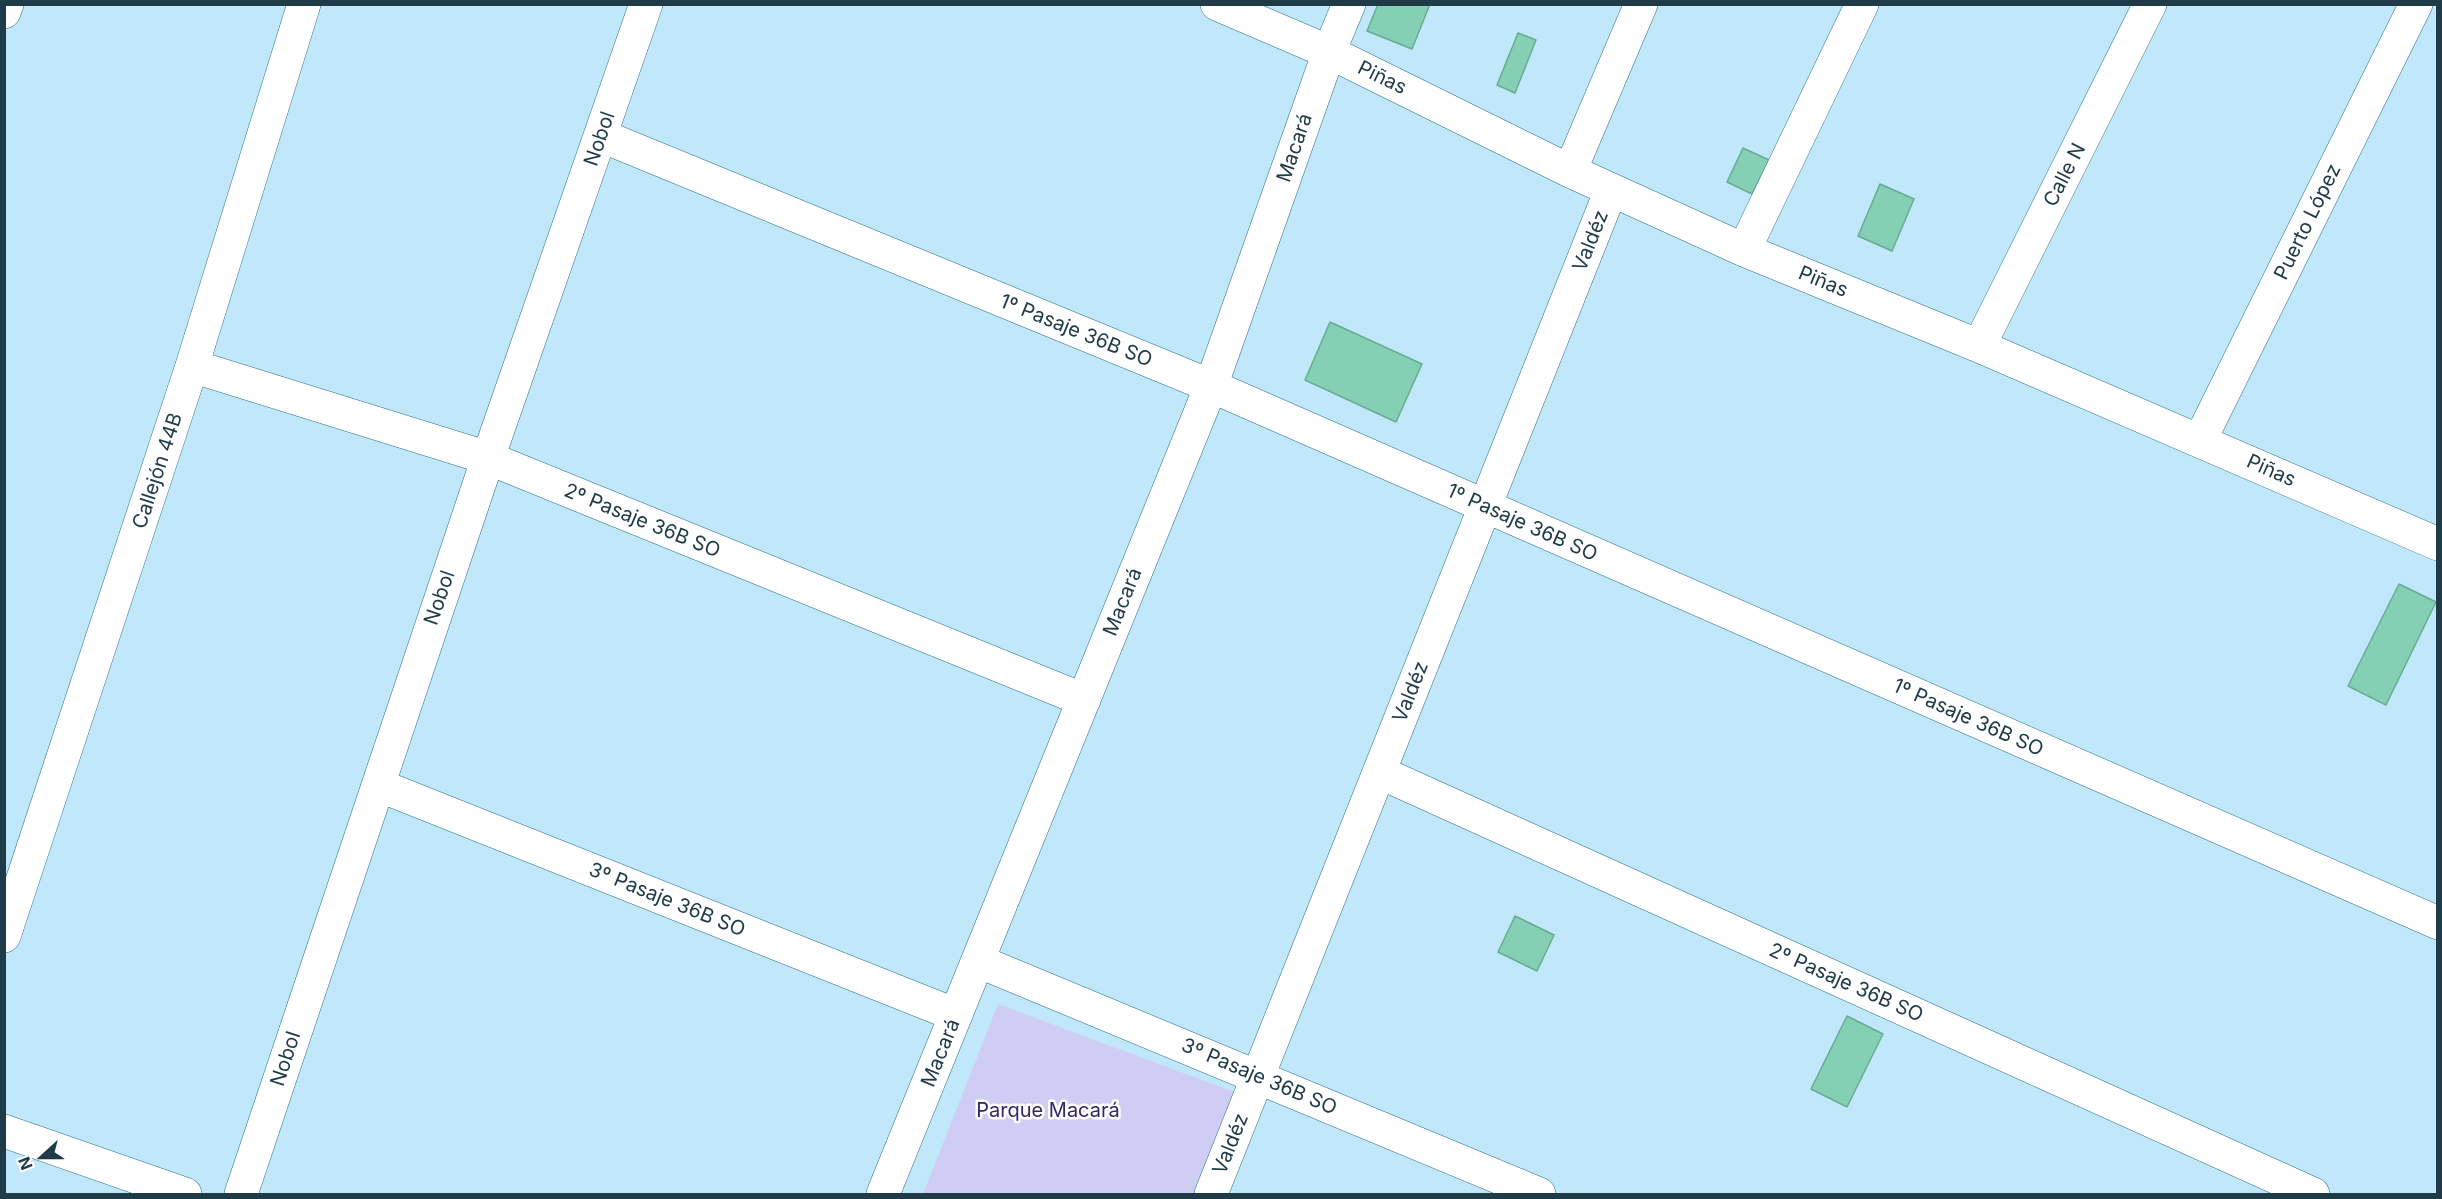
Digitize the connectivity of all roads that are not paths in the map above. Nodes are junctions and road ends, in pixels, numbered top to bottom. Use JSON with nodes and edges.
{"nodes":[{"id":1,"x":7,"y":4,"type":"edge"},
{"id":2,"x":304,"y":4,"type":"edge"},
{"id":3,"x":646,"y":4,"type":"edge"},
{"id":4,"x":1216,"y":4,"type":"edge"},
{"id":5,"x":1349,"y":4,"type":"edge"},
{"id":6,"x":1641,"y":4,"type":"edge"},
{"id":7,"x":1862,"y":4,"type":"edge"},
{"id":8,"x":2150,"y":4,"type":"edge"},
{"id":9,"x":2416,"y":4,"type":"edge"},
{"id":10,"x":4,"y":12,"type":"edge"},
{"id":11,"x":1329,"y":52,"type":"junction"},
{"id":12,"x":602,"y":136,"type":"junction"},
{"id":13,"x":1570,"y":171,"type":"junction"},
{"id":14,"x":1611,"y":190,"type":"junction"},
{"id":15,"x":1744,"y":250,"type":"junction"},
{"id":16,"x":1979,"y":346,"type":"junction"},
{"id":17,"x":192,"y":366,"type":"junction"},
{"id":18,"x":1211,"y":386,"type":"junction"},
{"id":19,"x":2200,"y":440,"type":"junction"},
{"id":20,"x":488,"y":458,"type":"junction"},
{"id":21,"x":1485,"y":507,"type":"junction"},
{"id":22,"x":2436,"y":538,"type":"edge"},
{"id":23,"x":1084,"y":700,"type":"junction"},
{"id":24,"x":1379,"y":772,"type":"junction"},
{"id":25,"x":378,"y":785,"type":"junction"},
{"id":26,"x":2438,"y":923,"type":"edge"},
{"id":27,"x":4,"y":936,"type":"edge"},
{"id":28,"x":978,"y":961,"type":"junction"},
{"id":29,"x":956,"y":1015,"type":"junction"},
{"id":30,"x":1258,"y":1076,"type":"junction"},
{"id":31,"x":4,"y":1131,"type":"edge"},
{"id":32,"x":185,"y":1194,"type":"edge"},
{"id":33,"x":242,"y":1194,"type":"edge"},
{"id":34,"x":883,"y":1194,"type":"edge"},
{"id":35,"x":1211,"y":1194,"type":"edge"},
{"id":36,"x":1539,"y":1194,"type":"edge"},
{"id":37,"x":2313,"y":1194,"type":"edge"}],
"edges":[{"from":1,"to":10,"type":"street"},
{"from":2,"to":17,"type":"street","name":"Callejón 44B"},
{"from":3,"to":12,"type":"street","name":"Nobol"},
{"from":4,"to":11,"type":"street","name":"Piñas"},
{"from":5,"to":11,"type":"street","name":"Macará"},
{"from":6,"to":13,"type":"street"},
{"from":7,"to":15,"type":"street"},
{"from":8,"to":16,"type":"street","name":"Calle N"},
{"from":9,"to":19,"type":"street","name":"Puerto López"},
{"from":11,"to":13,"type":"street","name":"Piñas"},
{"from":11,"to":18,"type":"street","name":"Macará"},
{"from":12,"to":18,"type":"street","name":"1º Pasaje 36B SO"},
{"from":12,"to":20,"type":"street","name":"Nobol"},
{"from":13,"to":14,"type":"street","name":"Piñas"},
{"from":14,"to":15,"type":"street","name":"Piñas"},
{"from":14,"to":21,"type":"street","name":"Valdéz"},
{"from":15,"to":16,"type":"street","name":"Piñas"},
{"from":16,"to":19,"type":"street","name":"Piñas"},
{"from":17,"to":20,"type":"street","name":"2º Pasaje 36B SO"},
{"from":17,"to":27,"type":"street","name":"Callejón 44B"},
{"from":18,"to":21,"type":"street","name":"1º Pasaje 36B SO"},
{"from":18,"to":23,"type":"street","name":"Macará"},
{"from":19,"to":22,"type":"street","name":"Piñas"},
{"from":20,"to":23,"type":"street","name":"2º Pasaje 36B SO"},
{"from":20,"to":25,"type":"street","name":"Nobol"},
{"from":21,"to":24,"type":"street","name":"Valdéz"},
{"from":21,"to":26,"type":"street","name":"1º Pasaje 36B SO"},
{"from":23,"to":28,"type":"street","name":"Macará"},
{"from":24,"to":30,"type":"street","name":"Valdéz"},
{"from":24,"to":37,"type":"street","name":"2º Pasaje 36B SO"},
{"from":25,"to":29,"type":"street","name":"3º Pasaje 36B SO"},
{"from":25,"to":33,"type":"street","name":"Nobol"},
{"from":28,"to":29,"type":"street","name":"Macará"},
{"from":28,"to":30,"type":"street","name":"3º Pasaje 36B SO"},
{"from":29,"to":34,"type":"street","name":"Macará"},
{"from":30,"to":35,"type":"street","name":"Valdéz"},
{"from":30,"to":36,"type":"street","name":"3º Pasaje 36B SO"},
{"from":31,"to":32,"type":"street"}]}
